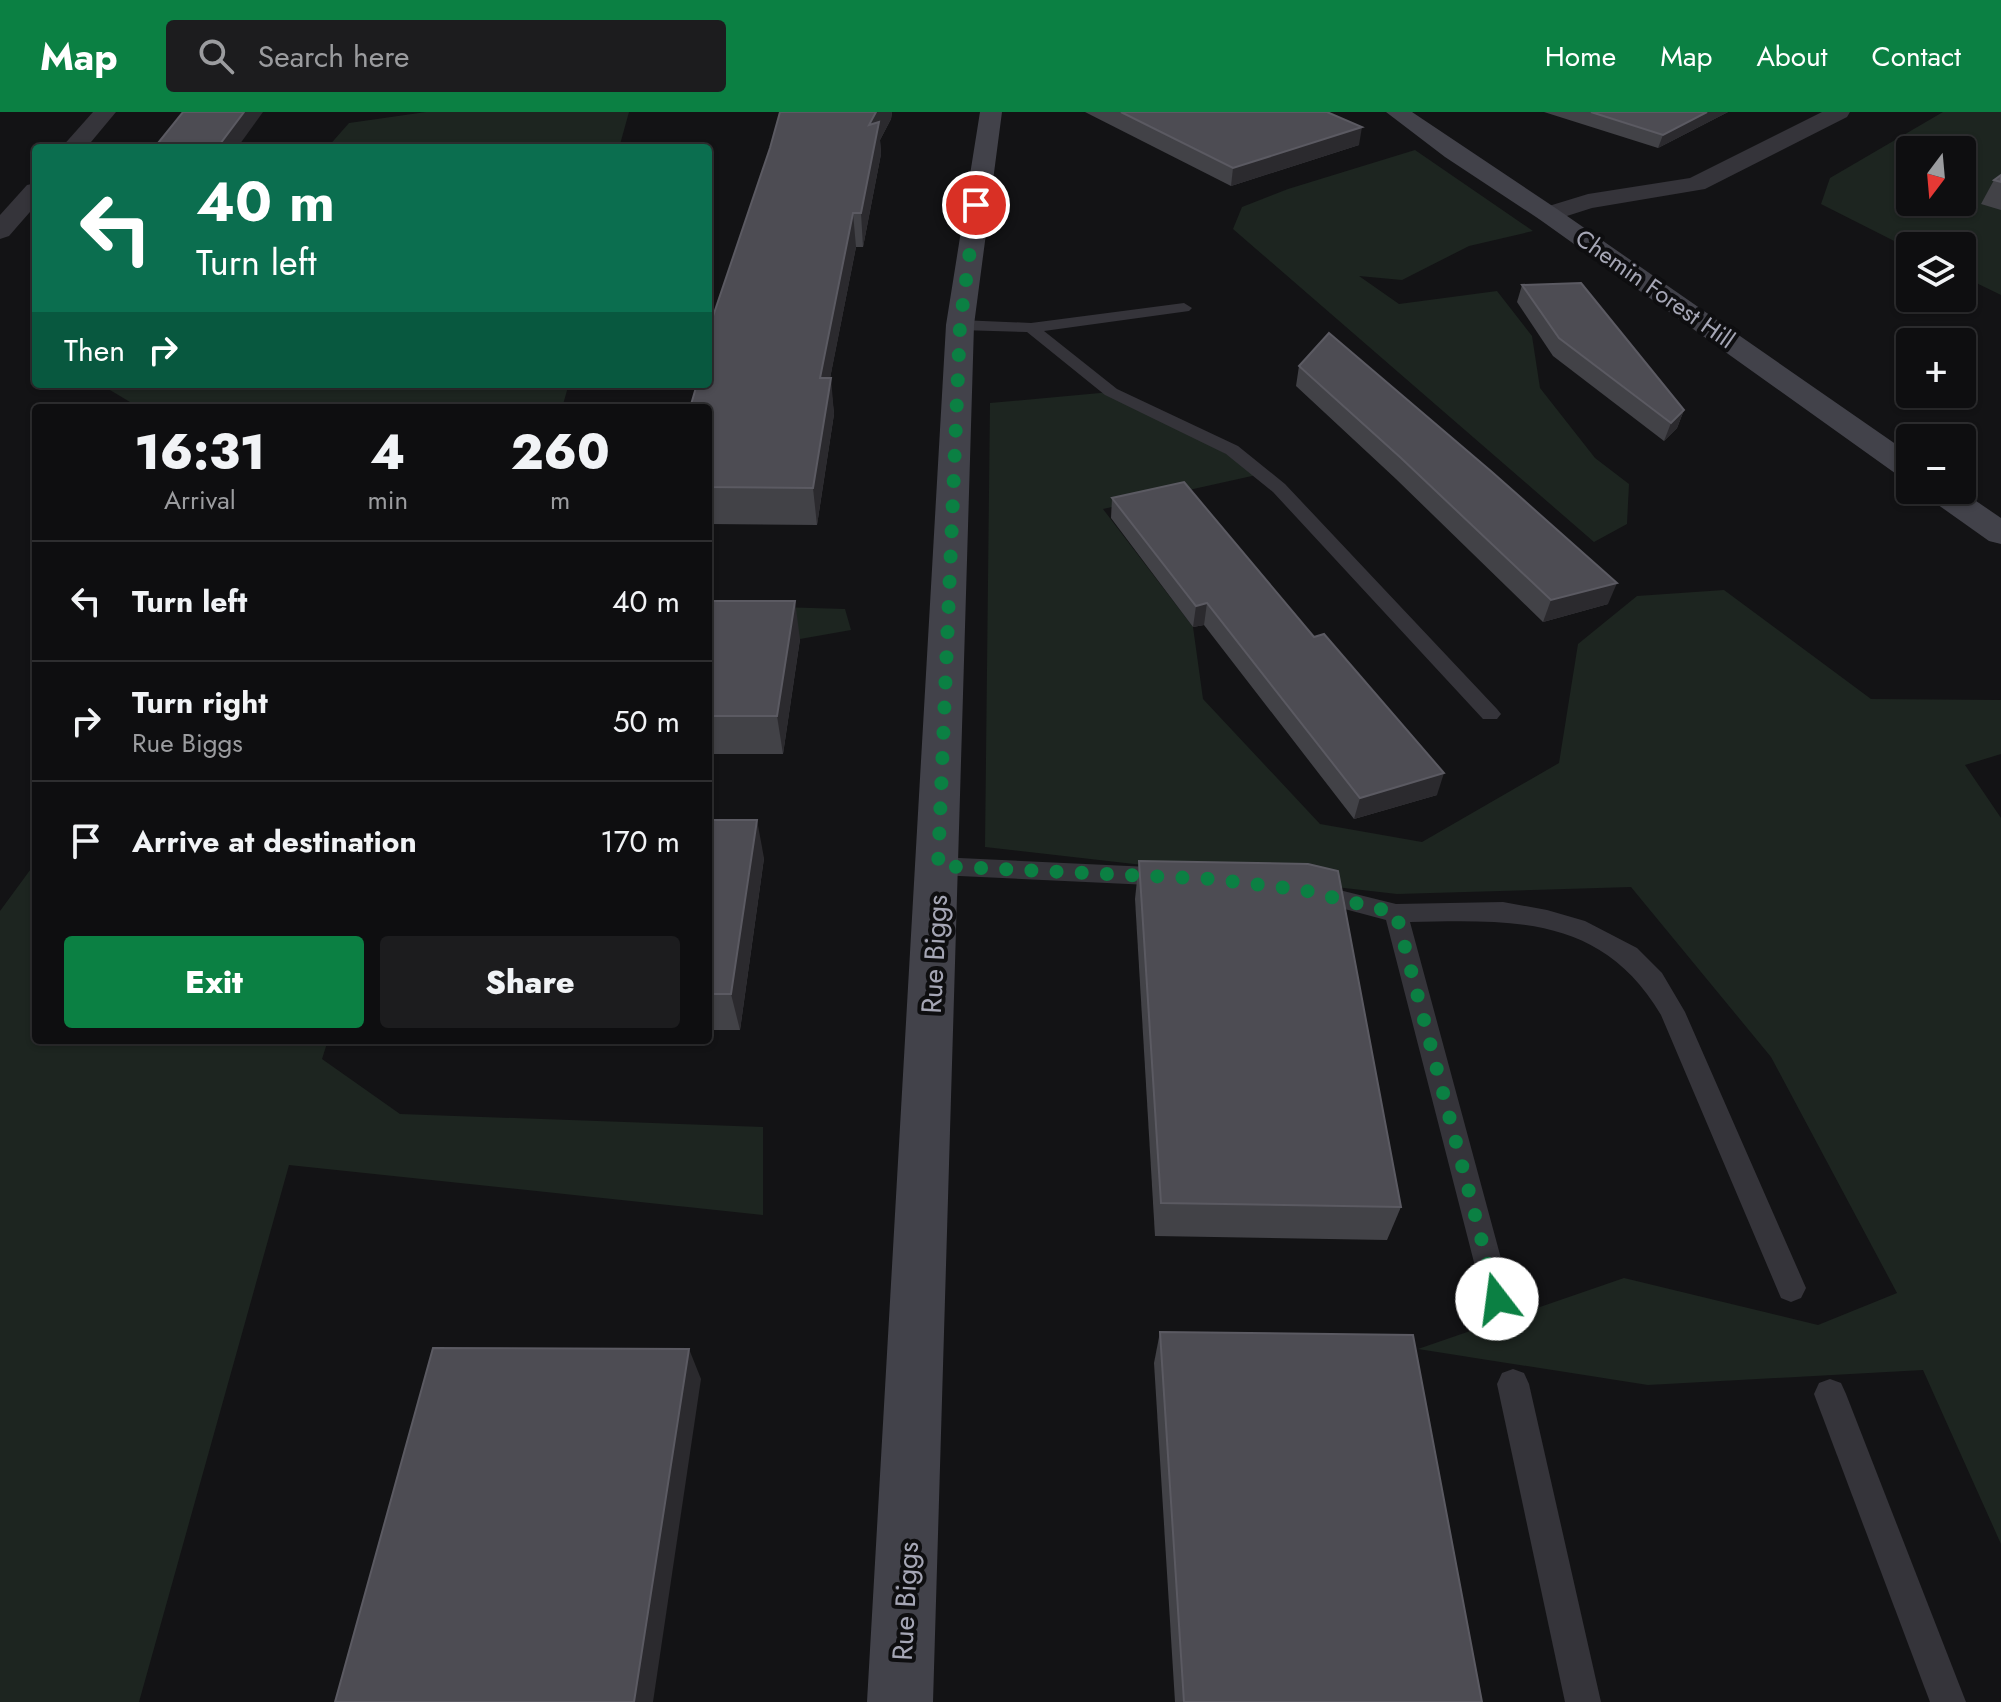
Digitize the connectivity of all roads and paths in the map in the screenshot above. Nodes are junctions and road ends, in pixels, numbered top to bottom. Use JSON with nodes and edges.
{"nodes":[{"id":1,"x":105,"y":112,"type":"edge"},
{"id":2,"x":991,"y":112,"type":"edge"},
{"id":3,"x":1397,"y":112,"type":"edge"},
{"id":4,"x":1839,"y":112,"type":"edge"},
{"id":5,"x":77,"y":144,"type":"edge"},
{"id":6,"x":32,"y":195,"type":"edge"},
{"id":7,"x":1548,"y":214,"type":"junction"},
{"id":8,"x":0,"y":231,"type":"edge"},
{"id":9,"x":1184,"y":308,"type":"dead end"},
{"id":10,"x":960,"y":325,"type":"junction"},
{"id":11,"x":1031,"y":328,"type":"junction"},
{"id":12,"x":1896,"y":459,"type":"edge"},
{"id":13,"x":1959,"y":504,"type":"edge"},
{"id":14,"x":2001,"y":534,"type":"edge"},
{"id":15,"x":1490,"y":714,"type":"dead end"},
{"id":16,"x":938,"y":866,"type":"junction"},
{"id":17,"x":1197,"y":878,"type":"edge"},
{"id":18,"x":1288,"y":888,"type":"edge"},
{"id":19,"x":1396,"y":913,"type":"junction"},
{"id":20,"x":1791,"y":1288,"type":"dead end"},
{"id":21,"x":1497,"y":1299,"type":"dead end"},
{"id":22,"x":1513,"y":1384,"type":"dead end"},
{"id":23,"x":1830,"y":1394,"type":"dead end"},
{"id":24,"x":900,"y":1702,"type":"edge"},
{"id":25,"x":1583,"y":1702,"type":"edge"},
{"id":26,"x":1948,"y":1702,"type":"edge"}],
"edges":[{"from":1,"to":5,"type":"street"},
{"from":2,"to":10,"type":"street","name":"Rue Biggs"},
{"from":3,"to":7,"type":"street","name":"Chemin Forest Hill"},
{"from":4,"to":7,"type":"street"},
{"from":6,"to":8,"type":"street"},
{"from":7,"to":12,"type":"street","name":"Chemin Forest Hill"},
{"from":9,"to":11,"type":"lane"},
{"from":10,"to":11,"type":"lane"},
{"from":10,"to":16,"type":"street","name":"Rue Biggs"},
{"from":11,"to":15,"type":"lane"},
{"from":13,"to":14,"type":"street"},
{"from":16,"to":17,"type":"lane"},
{"from":16,"to":24,"type":"street","name":"Rue Biggs"},
{"from":18,"to":19,"type":"lane"},
{"from":19,"to":20,"type":"lane"},
{"from":19,"to":21,"type":"lane"},
{"from":22,"to":25,"type":"lane"},
{"from":23,"to":26,"type":"lane"}]}
